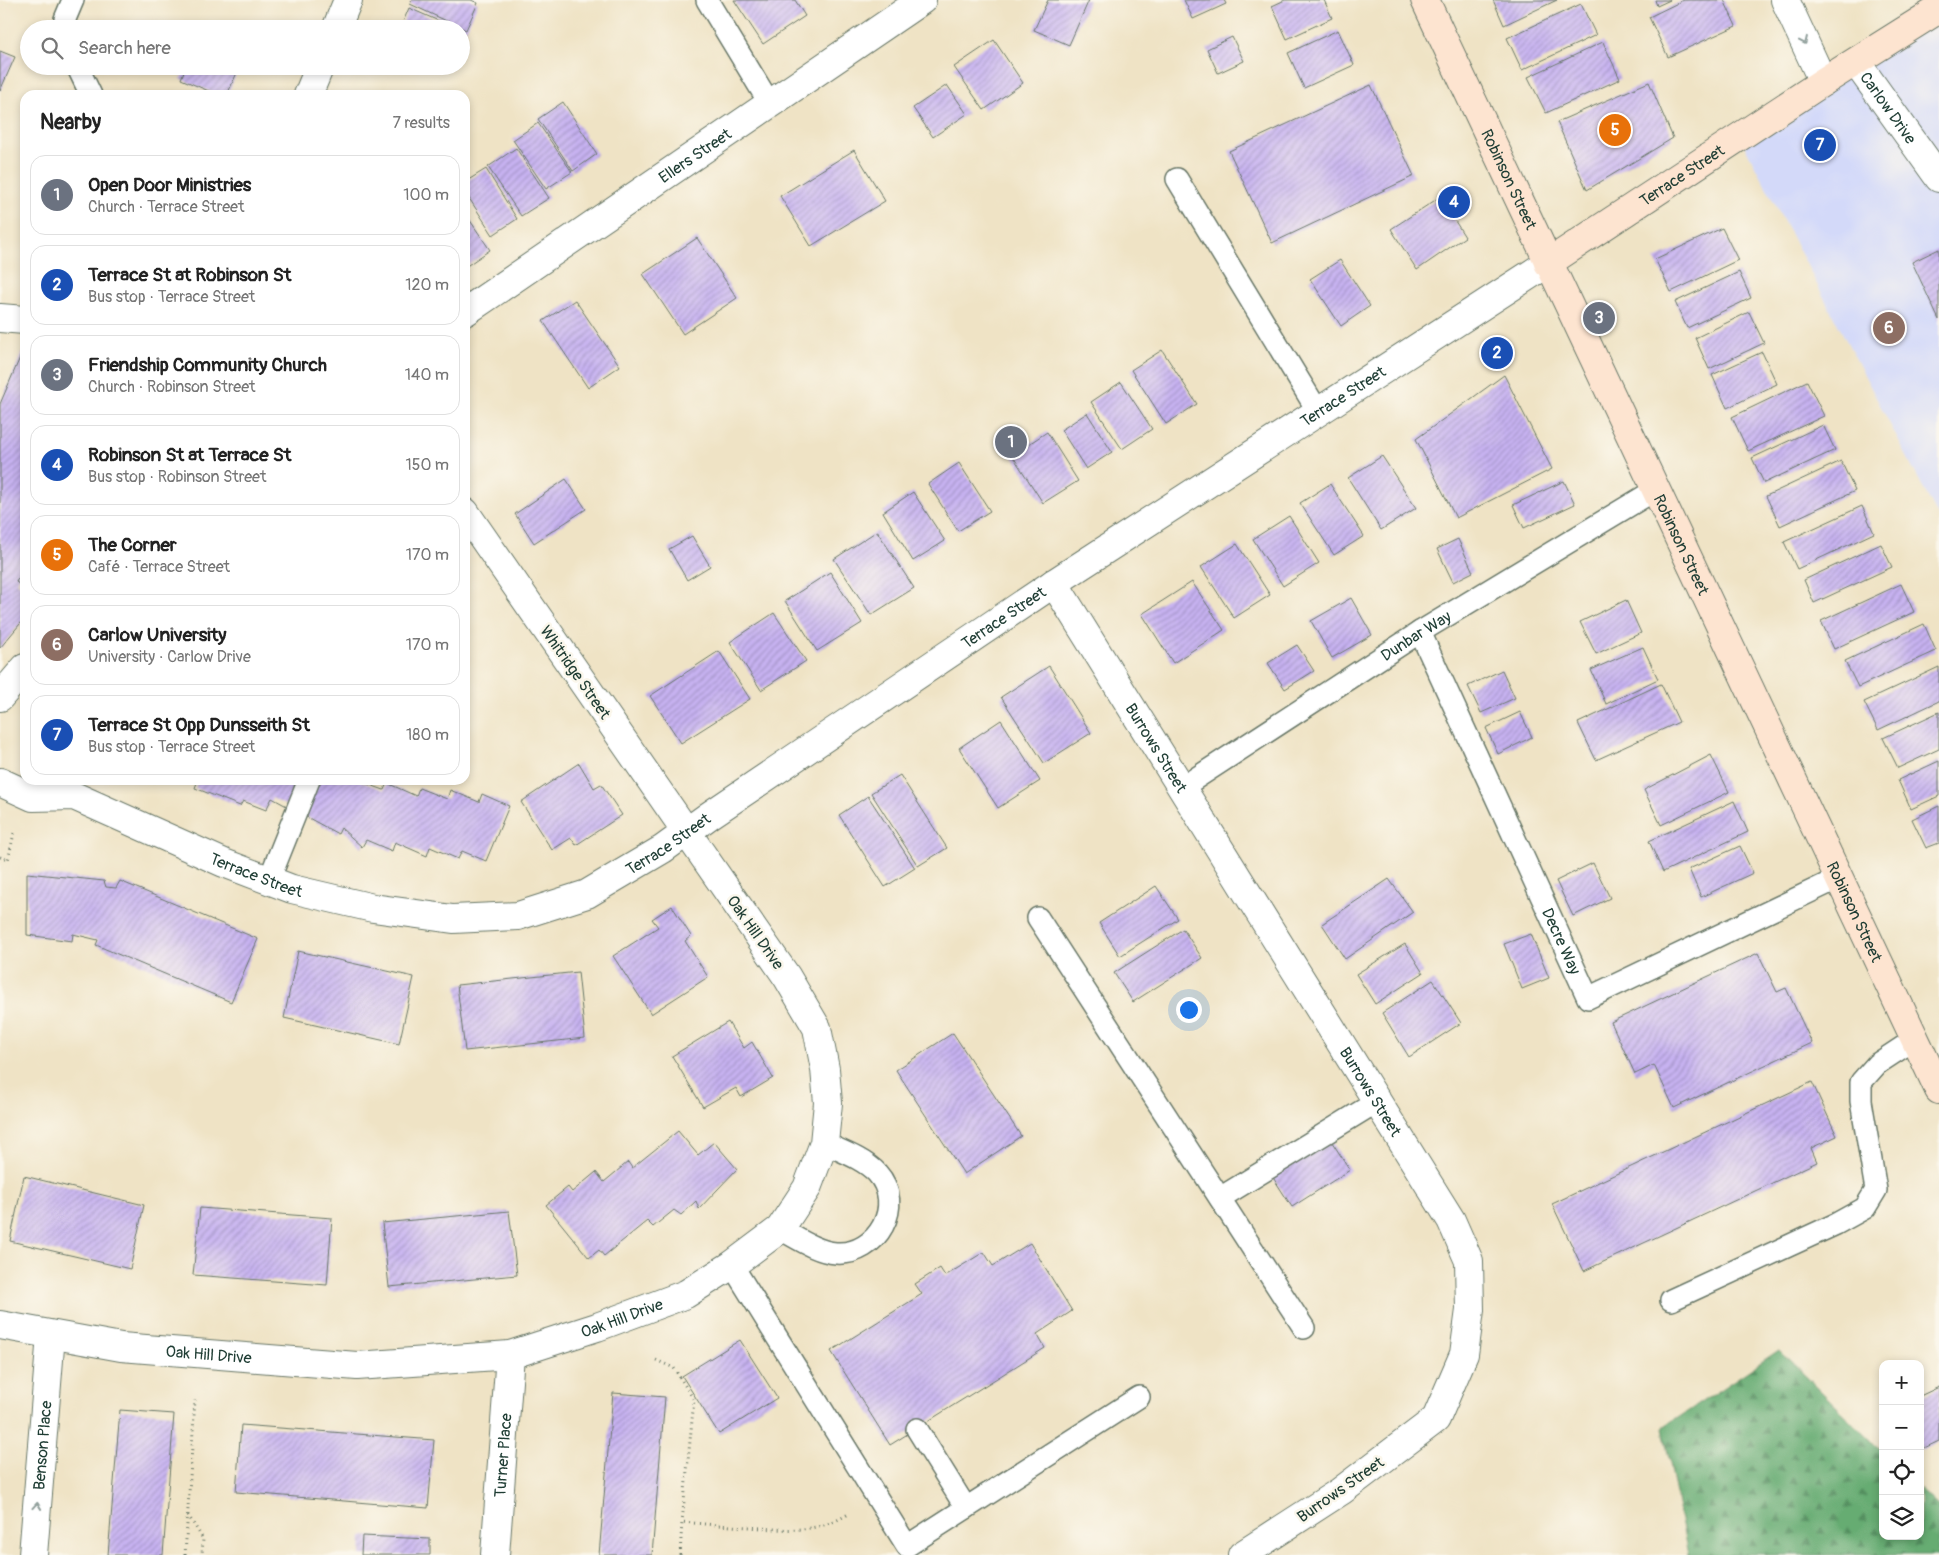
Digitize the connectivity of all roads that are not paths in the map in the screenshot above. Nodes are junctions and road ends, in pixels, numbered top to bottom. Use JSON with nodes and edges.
{"nodes":[{"id":1,"x":74,"y":0,"type":"edge"},
{"id":2,"x":348,"y":0,"type":"edge"},
{"id":3,"x":707,"y":0,"type":"edge"},
{"id":4,"x":922,"y":0,"type":"edge"},
{"id":5,"x":1425,"y":0,"type":"edge"},
{"id":6,"x":1785,"y":0,"type":"edge"},
{"id":7,"x":1939,"y":9,"type":"edge"},
{"id":8,"x":65,"y":20,"type":"edge"},
{"id":9,"x":340,"y":20,"type":"edge"},
{"id":10,"x":1856,"y":62,"type":"junction"},
{"id":11,"x":82,"y":75,"type":"edge"},
{"id":12,"x":316,"y":75,"type":"edge"},
{"id":13,"x":1824,"y":82,"type":"junction"},
{"id":14,"x":89,"y":90,"type":"edge"},
{"id":15,"x":310,"y":90,"type":"edge"},
{"id":16,"x":770,"y":104,"type":"junction"},
{"id":17,"x":1939,"y":178,"type":"edge"},
{"id":18,"x":1177,"y":179,"type":"dead end"},
{"id":19,"x":1548,"y":263,"type":"junction"},
{"id":20,"x":470,"y":309,"type":"edge"},
{"id":21,"x":0,"y":318,"type":"edge"},
{"id":22,"x":20,"y":320,"type":"edge"},
{"id":23,"x":1320,"y":413,"type":"junction"},
{"id":24,"x":1655,"y":490,"type":"junction"},
{"id":25,"x":470,"y":519,"type":"edge"},
{"id":26,"x":1054,"y":583,"type":"junction"},
{"id":27,"x":1420,"y":632,"type":"junction"},
{"id":28,"x":20,"y":674,"type":"edge"},
{"id":29,"x":0,"y":697,"type":"edge"},
{"id":30,"x":0,"y":782,"type":"edge"},
{"id":31,"x":307,"y":785,"type":"edge"},
{"id":32,"x":75,"y":788,"type":"edge"},
{"id":33,"x":1181,"y":788,"type":"junction"},
{"id":34,"x":687,"y":833,"type":"junction"},
{"id":35,"x":1839,"y":878,"type":"junction"},
{"id":36,"x":269,"y":880,"type":"junction"},
{"id":37,"x":1038,"y":918,"type":"dead end"},
{"id":38,"x":1915,"y":1039,"type":"junction"},
{"id":39,"x":1939,"y":1090,"type":"edge"},
{"id":40,"x":1378,"y":1102,"type":"junction"},
{"id":41,"x":824,"y":1143,"type":"junction"},
{"id":42,"x":1220,"y":1198,"type":"junction"},
{"id":43,"x":780,"y":1229,"type":"junction"},
{"id":44,"x":732,"y":1266,"type":"junction"},
{"id":45,"x":1671,"y":1300,"type":"dead end"},
{"id":46,"x":0,"y":1325,"type":"edge"},
{"id":47,"x":1304,"y":1328,"type":"dead end"},
{"id":48,"x":51,"y":1335,"type":"junction"},
{"id":49,"x":510,"y":1355,"type":"junction"},
{"id":50,"x":1139,"y":1397,"type":"dead end"},
{"id":51,"x":917,"y":1429,"type":"dead end"},
{"id":52,"x":966,"y":1508,"type":"junction"},
{"id":53,"x":33,"y":1555,"type":"edge"},
{"id":54,"x":495,"y":1555,"type":"edge"},
{"id":55,"x":1242,"y":1555,"type":"edge"}],
"edges":[{"from":1,"to":8,"type":"lane"},
{"from":2,"to":9,"type":"street"},
{"from":3,"to":16,"type":"lane"},
{"from":4,"to":16,"type":"street","name":"Ellers Street"},
{"from":5,"to":19,"type":"street","name":"Robinson Street"},
{"from":6,"to":13,"type":"street","one_way":true},
{"from":7,"to":10,"type":"street","name":"Terrace Street"},
{"from":10,"to":13,"type":"street","name":"Terrace Street"},
{"from":10,"to":17,"type":"street","name":"Carlow Drive"},
{"from":11,"to":14,"type":"lane"},
{"from":12,"to":15,"type":"street"},
{"from":13,"to":19,"type":"street","name":"Terrace Street"},
{"from":16,"to":20,"type":"street","name":"Ellers Street"},
{"from":18,"to":23,"type":"lane"},
{"from":19,"to":23,"type":"street","name":"Terrace Street"},
{"from":19,"to":24,"type":"street","name":"Robinson Street"},
{"from":21,"to":22,"type":"street"},
{"from":23,"to":26,"type":"street","name":"Terrace Street"},
{"from":24,"to":27,"type":"lane","name":"Dunbar Way"},
{"from":24,"to":35,"type":"street","name":"Robinson Street"},
{"from":25,"to":34,"type":"street","name":"Whitridge Street"},
{"from":26,"to":33,"type":"street","name":"Burrows Street"},
{"from":26,"to":34,"type":"street","name":"Terrace Street"},
{"from":27,"to":33,"type":"lane","name":"Dunbar Way"},
{"from":27,"to":35,"type":"lane","name":"Decre Way"},
{"from":28,"to":29,"type":"street"},
{"from":30,"to":32,"type":"street","name":"Terrace Street"},
{"from":31,"to":36,"type":"lane"},
{"from":32,"to":36,"type":"street","name":"Terrace Street"},
{"from":33,"to":40,"type":"street","name":"Burrows Street"},
{"from":34,"to":36,"type":"street","name":"Terrace Street"},
{"from":34,"to":41,"type":"street","name":"Oak Hill Drive"},
{"from":35,"to":38,"type":"street","name":"Robinson Street"},
{"from":37,"to":42,"type":"lane"},
{"from":38,"to":39,"type":"street","name":"Robinson Street"},
{"from":38,"to":45,"type":"lane"},
{"from":40,"to":42,"type":"lane"},
{"from":40,"to":55,"type":"street","name":"Burrows Street"},
{"from":41,"to":43,"type":"street","name":"Oak Hill Drive"},
{"from":41,"to":43,"type":"lane"},
{"from":42,"to":47,"type":"lane"},
{"from":43,"to":44,"type":"street","name":"Oak Hill Drive"},
{"from":44,"to":49,"type":"street","name":"Oak Hill Drive"},
{"from":44,"to":52,"type":"lane"},
{"from":46,"to":48,"type":"street","name":"Oak Hill Drive"},
{"from":48,"to":49,"type":"street","name":"Oak Hill Drive"},
{"from":53,"to":48,"type":"street","name":"Benson Place","one_way":true},
{"from":49,"to":54,"type":"street","name":"Turner Place"},
{"from":50,"to":52,"type":"lane"},
{"from":51,"to":52,"type":"lane"}]}
